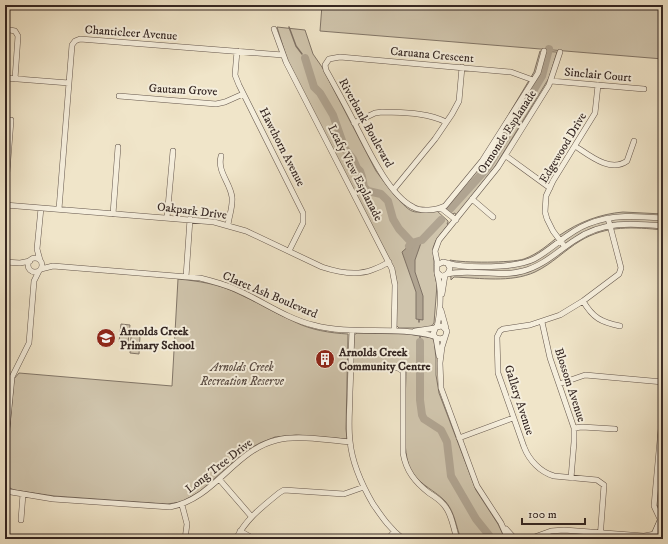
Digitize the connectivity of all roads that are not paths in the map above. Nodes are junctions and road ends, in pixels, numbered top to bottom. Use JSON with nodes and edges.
{"nodes":[{"id":1,"x":5,"y":29,"type":"edge"},
{"id":2,"x":274,"y":29,"type":"dead end"},
{"id":3,"x":237,"y":51,"type":"junction"},
{"id":4,"x":544,"y":51,"type":"dead end"},
{"id":5,"x":560,"y":52,"type":"dead end"},
{"id":6,"x":283,"y":55,"type":"junction"},
{"id":7,"x":329,"y":59,"type":"joint"},
{"id":8,"x":462,"y":67,"type":"junction"},
{"id":9,"x":5,"y":78,"type":"edge"},
{"id":10,"x":14,"y":79,"type":"junction"},
{"id":11,"x":532,"y":80,"type":"junction"},
{"id":12,"x":551,"y":81,"type":"junction"},
{"id":13,"x":69,"y":83,"type":"junction"},
{"id":14,"x":598,"y":85,"type":"junction"},
{"id":15,"x":644,"y":89,"type":"dead end"},
{"id":16,"x":243,"y":94,"type":"junction"},
{"id":17,"x":119,"y":96,"type":"dead end"},
{"id":18,"x":11,"y":120,"type":"dead end"},
{"id":19,"x":446,"y":122,"type":"junction"},
{"id":20,"x":354,"y":123,"type":"junction"},
{"id":21,"x":634,"y":141,"type":"dead end"},
{"id":22,"x":575,"y":146,"type":"junction"},
{"id":23,"x":118,"y":147,"type":"dead end"},
{"id":24,"x":173,"y":151,"type":"dead end"},
{"id":25,"x":221,"y":156,"type":"dead end"},
{"id":26,"x":506,"y":156,"type":"junction"},
{"id":27,"x":550,"y":188,"type":"junction"},
{"id":28,"x":394,"y":189,"type":"junction"},
{"id":29,"x":5,"y":199,"type":"edge"},
{"id":30,"x":472,"y":199,"type":"junction"},
{"id":31,"x":5,"y":205,"type":"edge"},
{"id":32,"x":40,"y":208,"type":"junction"},
{"id":33,"x":59,"y":209,"type":"junction"},
{"id":34,"x":440,"y":209,"type":"junction"},
{"id":35,"x":113,"y":214,"type":"junction"},
{"id":36,"x":493,"y":217,"type":"dead end"},
{"id":37,"x":167,"y":218,"type":"junction"},
{"id":38,"x":608,"y":218,"type":"junction"},
{"id":39,"x":663,"y":218,"type":"edge"},
{"id":40,"x":190,"y":219,"type":"junction"},
{"id":41,"x":456,"y":220,"type":"junction"},
{"id":42,"x":228,"y":225,"type":"junction"},
{"id":43,"x":610,"y":225,"type":"junction"},
{"id":44,"x":663,"y":226,"type":"edge"},
{"id":45,"x":560,"y":240,"type":"junction"},
{"id":46,"x":565,"y":247,"type":"junction"},
{"id":47,"x":37,"y":249,"type":"junction"},
{"id":48,"x":289,"y":251,"type":"junction"},
{"id":49,"x":436,"y":255,"type":"junction"},
{"id":50,"x":30,"y":260,"type":"junction"},
{"id":51,"x":41,"y":260,"type":"junction"},
{"id":52,"x":5,"y":262,"type":"edge"},
{"id":53,"x":389,"y":262,"type":"junction"},
{"id":54,"x":20,"y":263,"type":"junction"},
{"id":55,"x":446,"y":263,"type":"junction"},
{"id":56,"x":437,"y":265,"type":"junction"},
{"id":57,"x":53,"y":266,"type":"junction"},
{"id":58,"x":30,"y":269,"type":"junction"},
{"id":59,"x":40,"y":270,"type":"junction"},
{"id":60,"x":436,"y":272,"type":"junction"},
{"id":61,"x":446,"y":275,"type":"junction"},
{"id":62,"x":186,"y":277,"type":"junction"},
{"id":63,"x":34,"y":281,"type":"junction"},
{"id":64,"x":441,"y":300,"type":"junction"},
{"id":65,"x":583,"y":301,"type":"junction"},
{"id":66,"x":441,"y":309,"type":"junction"},
{"id":67,"x":542,"y":322,"type":"junction"},
{"id":68,"x":620,"y":326,"type":"dead end"},
{"id":69,"x":436,"y":327,"type":"junction"},
{"id":70,"x":446,"y":328,"type":"junction"},
{"id":71,"x":352,"y":330,"type":"junction"},
{"id":72,"x":394,"y":332,"type":"junction"},
{"id":73,"x":408,"y":332,"type":"junction"},
{"id":74,"x":435,"y":337,"type":"junction"},
{"id":75,"x":445,"y":338,"type":"junction"},
{"id":76,"x":440,"y":363,"type":"junction"},
{"id":77,"x":351,"y":367,"type":"junction"},
{"id":78,"x":8,"y":381,"type":"edge"},
{"id":79,"x":663,"y":382,"type":"edge"},
{"id":80,"x":559,"y":384,"type":"junction"},
{"id":81,"x":663,"y":407,"type":"edge"},
{"id":82,"x":513,"y":418,"type":"junction"},
{"id":83,"x":574,"y":428,"type":"junction"},
{"id":84,"x":615,"y":429,"type":"dead end"},
{"id":85,"x":459,"y":438,"type":"junction"},
{"id":86,"x":350,"y":442,"type":"junction"},
{"id":87,"x":5,"y":449,"type":"edge"},
{"id":88,"x":571,"y":478,"type":"junction"},
{"id":89,"x":219,"y":479,"type":"junction"},
{"id":90,"x":364,"y":487,"type":"junction"},
{"id":91,"x":5,"y":491,"type":"edge"},
{"id":92,"x":23,"y":494,"type":"junction"},
{"id":93,"x":182,"y":505,"type":"junction"},
{"id":94,"x":251,"y":516,"type":"junction"},
{"id":95,"x":662,"y":518,"type":"edge"},
{"id":96,"x":21,"y":520,"type":"dead end"},
{"id":97,"x":501,"y":522,"type":"junction"},
{"id":98,"x":240,"y":531,"type":"junction"},
{"id":99,"x":394,"y":532,"type":"junction"},
{"id":100,"x":600,"y":532,"type":"junction"},
{"id":101,"x":657,"y":534,"type":"edge"},
{"id":102,"x":185,"y":539,"type":"edge"},
{"id":103,"x":236,"y":539,"type":"edge"},
{"id":104,"x":254,"y":539,"type":"edge"},
{"id":105,"x":388,"y":539,"type":"edge"},
{"id":106,"x":403,"y":539,"type":"edge"},
{"id":107,"x":457,"y":539,"type":"edge"},
{"id":108,"x":508,"y":539,"type":"edge"},
{"id":109,"x":515,"y":539,"type":"edge"},
{"id":110,"x":529,"y":539,"type":"edge"},
{"id":111,"x":549,"y":539,"type":"edge"},
{"id":112,"x":595,"y":539,"type":"edge"},
{"id":113,"x":600,"y":539,"type":"edge"}],
"edges":[{"from":1,"to":10,"type":"street"},
{"from":2,"to":6,"type":"street","name":"Leafy View Esplanade"},
{"from":3,"to":6,"type":"street","name":"Chanticleer Avenue"},
{"from":3,"to":13,"type":"street","name":"Chanticleer Avenue"},
{"from":3,"to":16,"type":"street","name":"Hawthorn Avenue"},
{"from":4,"to":11,"type":"street"},
{"from":5,"to":12,"type":"street","name":"Ormonde Esplanade"},
{"from":6,"to":53,"type":"street","name":"Leafy View Esplanade"},
{"from":7,"to":8,"type":"street","name":"Caruana Crescent"},
{"from":7,"to":20,"type":"street","name":"Riverbank Boulevard"},
{"from":8,"to":11,"type":"street","name":"Caruana Crescent"},
{"from":8,"to":19,"type":"street"},
{"from":9,"to":10,"type":"street"},
{"from":10,"to":13,"type":"street"},
{"from":11,"to":34,"type":"street"},
{"from":12,"to":14,"type":"street","name":"Sinclair Court"},
{"from":12,"to":26,"type":"street","name":"Ormonde Esplanade"},
{"from":13,"to":33,"type":"street","name":"Chanticleer Avenue"},
{"from":14,"to":15,"type":"street","name":"Sinclair Court"},
{"from":14,"to":22,"type":"street","name":"Edgewood Drive"},
{"from":16,"to":17,"type":"street","name":"Gautam Grove"},
{"from":16,"to":48,"type":"street","name":"Hawthorn Avenue"},
{"from":18,"to":29,"type":"street"},
{"from":19,"to":20,"type":"street"},
{"from":19,"to":28,"type":"street"},
{"from":20,"to":28,"type":"street","name":"Riverbank Boulevard"},
{"from":21,"to":22,"type":"street"},
{"from":22,"to":27,"type":"street","name":"Edgewood Drive"},
{"from":23,"to":35,"type":"street"},
{"from":24,"to":37,"type":"street"},
{"from":25,"to":42,"type":"street"},
{"from":26,"to":27,"type":"street"},
{"from":26,"to":30,"type":"street","name":"Ormonde Esplanade"},
{"from":27,"to":45,"type":"street","name":"Edgewood Drive"},
{"from":28,"to":34,"type":"street","name":"Riverbank Boulevard"},
{"from":30,"to":36,"type":"street"},
{"from":30,"to":41,"type":"street","name":"Ormonde Esplanade"},
{"from":31,"to":32,"type":"street","name":"Oakpark Drive"},
{"from":32,"to":33,"type":"street","name":"Oakpark Drive"},
{"from":32,"to":47,"type":"street"},
{"from":33,"to":35,"type":"street","name":"Oakpark Drive"},
{"from":34,"to":41,"type":"street"},
{"from":35,"to":37,"type":"street","name":"Oakpark Drive"},
{"from":37,"to":40,"type":"street","name":"Oakpark Drive"},
{"from":38,"to":39,"type":"street"},
{"from":38,"to":43,"type":"street"},
{"from":38,"to":45,"type":"street"},
{"from":40,"to":42,"type":"street","name":"Oakpark Drive"},
{"from":40,"to":62,"type":"street"},
{"from":41,"to":49,"type":"street","name":"Ormonde Esplanade"},
{"from":42,"to":48,"type":"street","name":"Oakpark Drive"},
{"from":43,"to":44,"type":"street"},
{"from":43,"to":46,"type":"street"},
{"from":43,"to":65,"type":"street","name":"Gallery Avenue"},
{"from":45,"to":46,"type":"street","name":"Edgewood Drive"},
{"from":45,"to":55,"type":"street"},
{"from":46,"to":61,"type":"street"},
{"from":47,"to":50,"type":"street"},
{"from":47,"to":51,"type":"street"},
{"from":48,"to":53,"type":"street","name":"Oakpark Drive"},
{"from":49,"to":55,"type":"street"},
{"from":49,"to":56,"type":"street","name":"Ormonde Esplanade"},
{"from":50,"to":51,"type":"street"},
{"from":50,"to":54,"type":"street"},
{"from":50,"to":58,"type":"street"},
{"from":51,"to":57,"type":"street","name":"Claret Ash Boulevard"},
{"from":51,"to":59,"type":"street"},
{"from":52,"to":54,"type":"street"},
{"from":53,"to":72,"type":"street","name":"Leafy View Esplanade"},
{"from":54,"to":58,"type":"street"},
{"from":55,"to":56,"type":"street"},
{"from":55,"to":61,"type":"street"},
{"from":56,"to":60,"type":"street"},
{"from":57,"to":59,"type":"street","name":"Claret Ash Boulevard"},
{"from":57,"to":62,"type":"street","name":"Claret Ash Boulevard"},
{"from":58,"to":59,"type":"street"},
{"from":58,"to":63,"type":"street"},
{"from":59,"to":63,"type":"street"},
{"from":60,"to":61,"type":"street"},
{"from":60,"to":64,"type":"street"},
{"from":61,"to":64,"type":"street"},
{"from":62,"to":71,"type":"street","name":"Claret Ash Boulevard"},
{"from":63,"to":78,"type":"street"},
{"from":64,"to":66,"type":"street"},
{"from":65,"to":67,"type":"street","name":"Gallery Avenue"},
{"from":65,"to":68,"type":"street"},
{"from":66,"to":69,"type":"street"},
{"from":66,"to":70,"type":"street"},
{"from":67,"to":80,"type":"street","name":"Blossom Avenue"},
{"from":67,"to":82,"type":"street","name":"Gallery Avenue"},
{"from":69,"to":70,"type":"street"},
{"from":69,"to":73,"type":"street","name":"Claret Ash Boulevard"},
{"from":69,"to":74,"type":"street"},
{"from":70,"to":75,"type":"street"},
{"from":71,"to":72,"type":"street","name":"Claret Ash Boulevard"},
{"from":71,"to":77,"type":"street"},
{"from":72,"to":73,"type":"street","name":"Claret Ash Boulevard"},
{"from":73,"to":74,"type":"street","name":"Claret Ash Boulevard"},
{"from":74,"to":75,"type":"street"},
{"from":74,"to":76,"type":"street"},
{"from":75,"to":76,"type":"street"},
{"from":76,"to":85,"type":"street"},
{"from":77,"to":86,"type":"street"},
{"from":77,"to":107,"type":"street"},
{"from":78,"to":87,"type":"street"},
{"from":79,"to":80,"type":"street"},
{"from":80,"to":83,"type":"street","name":"Blossom Avenue"},
{"from":81,"to":95,"type":"street"},
{"from":82,"to":85,"type":"street"},
{"from":82,"to":88,"type":"street","name":"Gallery Avenue"},
{"from":83,"to":84,"type":"street"},
{"from":83,"to":88,"type":"street","name":"Blossom Avenue"},
{"from":85,"to":97,"type":"street"},
{"from":86,"to":89,"type":"street","name":"Long Tree Drive"},
{"from":86,"to":90,"type":"street"},
{"from":88,"to":100,"type":"street","name":"Gallery Avenue"},
{"from":89,"to":93,"type":"street","name":"Long Tree Drive"},
{"from":89,"to":94,"type":"street"},
{"from":90,"to":94,"type":"street"},
{"from":90,"to":99,"type":"street"},
{"from":91,"to":92,"type":"street","name":"Long Tree Drive"},
{"from":92,"to":93,"type":"street","name":"Long Tree Drive"},
{"from":92,"to":96,"type":"street"},
{"from":93,"to":102,"type":"street"},
{"from":94,"to":98,"type":"street"},
{"from":95,"to":101,"type":"street"},
{"from":97,"to":108,"type":"street"},
{"from":97,"to":109,"type":"street"},
{"from":98,"to":103,"type":"street"},
{"from":98,"to":104,"type":"street"},
{"from":99,"to":105,"type":"street"},
{"from":99,"to":106,"type":"street"},
{"from":100,"to":101,"type":"street"},
{"from":100,"to":110,"type":"street"},
{"from":100,"to":113,"type":"street"},
{"from":111,"to":112,"type":"street"}]}
